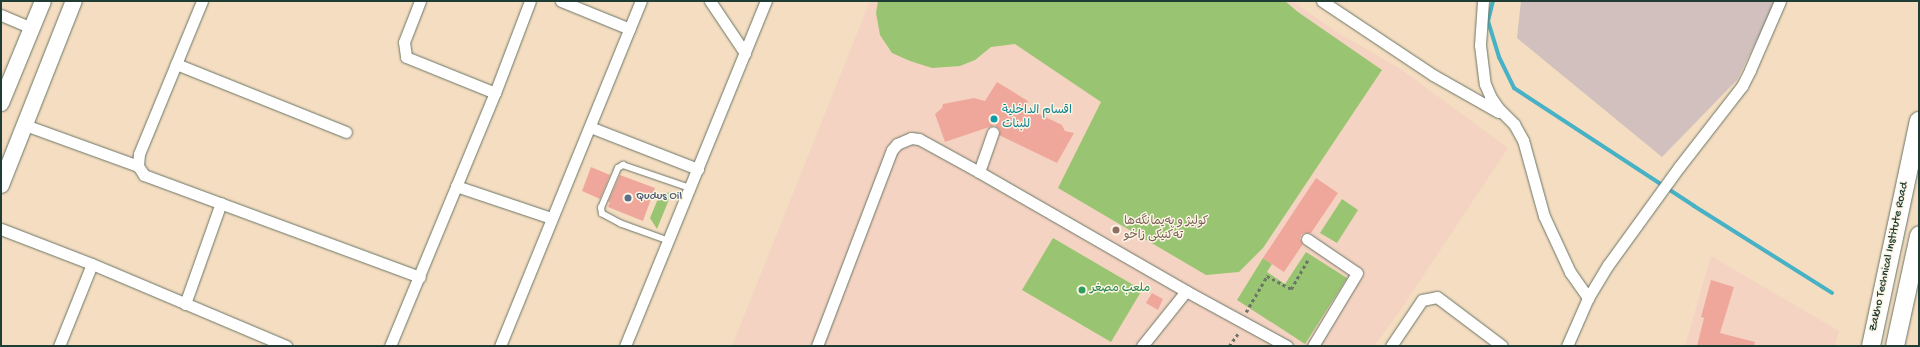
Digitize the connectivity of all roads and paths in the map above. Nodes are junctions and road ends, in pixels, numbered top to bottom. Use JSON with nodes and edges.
{"nodes":[{"id":1,"x":43,"y":1,"type":"edge"},
{"id":2,"x":74,"y":1,"type":"edge"},
{"id":3,"x":202,"y":1,"type":"edge"},
{"id":4,"x":420,"y":1,"type":"edge"},
{"id":5,"x":530,"y":1,"type":"edge"},
{"id":6,"x":561,"y":1,"type":"edge"},
{"id":7,"x":642,"y":1,"type":"edge"},
{"id":8,"x":710,"y":1,"type":"edge"},
{"id":9,"x":766,"y":1,"type":"edge"},
{"id":10,"x":1322,"y":1,"type":"edge"},
{"id":11,"x":1483,"y":1,"type":"edge"},
{"id":12,"x":1780,"y":1,"type":"edge"},
{"id":13,"x":1,"y":15,"type":"edge"},
{"id":14,"x":32,"y":28,"type":"junction"},
{"id":15,"x":630,"y":28,"type":"junction"},
{"id":16,"x":745,"y":53,"type":"junction"},
{"id":17,"x":176,"y":64,"type":"junction"},
{"id":18,"x":495,"y":93,"type":"junction"},
{"id":19,"x":1,"y":103,"type":"edge"},
{"id":20,"x":1508,"y":117,"type":"junction"},
{"id":21,"x":1919,"y":120,"type":"edge"},
{"id":22,"x":25,"y":125,"type":"junction"},
{"id":23,"x":590,"y":127,"type":"junction"},
{"id":24,"x":346,"y":132,"type":"dead end"},
{"id":25,"x":993,"y":132,"type":"dead end"},
{"id":26,"x":138,"y":166,"type":"junction"},
{"id":27,"x":698,"y":169,"type":"junction"},
{"id":28,"x":979,"y":172,"type":"junction"},
{"id":29,"x":1,"y":185,"type":"edge"},
{"id":30,"x":456,"y":186,"type":"junction"},
{"id":31,"x":690,"y":188,"type":"junction"},
{"id":32,"x":221,"y":203,"type":"junction"},
{"id":33,"x":551,"y":218,"type":"junction"},
{"id":34,"x":1,"y":229,"type":"edge"},
{"id":35,"x":1919,"y":236,"type":"edge"},
{"id":36,"x":1307,"y":239,"type":"dead end"},
{"id":37,"x":668,"y":241,"type":"junction"},
{"id":38,"x":1308,"y":259,"type":"dead end"},
{"id":39,"x":92,"y":264,"type":"junction"},
{"id":40,"x":420,"y":277,"type":"junction"},
{"id":41,"x":1186,"y":291,"type":"junction"},
{"id":42,"x":1588,"y":298,"type":"junction"},
{"id":43,"x":185,"y":304,"type":"junction"},
{"id":44,"x":1241,"y":321,"type":"junction"},
{"id":45,"x":282,"y":345,"type":"edge"},
{"id":46,"x":59,"y":346,"type":"edge"},
{"id":47,"x":390,"y":346,"type":"edge"},
{"id":48,"x":500,"y":346,"type":"edge"},
{"id":49,"x":626,"y":346,"type":"edge"},
{"id":50,"x":817,"y":346,"type":"edge"},
{"id":51,"x":1142,"y":346,"type":"edge"},
{"id":52,"x":1287,"y":346,"type":"edge"},
{"id":53,"x":1313,"y":346,"type":"edge"},
{"id":54,"x":1391,"y":346,"type":"edge"},
{"id":55,"x":1502,"y":346,"type":"edge"},
{"id":56,"x":1567,"y":346,"type":"edge"},
{"id":57,"x":1871,"y":346,"type":"edge"},
{"id":58,"x":1895,"y":346,"type":"edge"}],
"edges":[{"from":1,"to":14,"type":"main road"},
{"from":2,"to":22,"type":"main road"},
{"from":3,"to":17,"type":"street"},
{"from":4,"to":18,"type":"street"},
{"from":5,"to":18,"type":"street"},
{"from":6,"to":15,"type":"street"},
{"from":7,"to":15,"type":"street"},
{"from":8,"to":16,"type":"street"},
{"from":9,"to":16,"type":"street"},
{"from":10,"to":20,"type":"street"},
{"from":11,"to":20,"type":"street"},
{"from":12,"to":42,"type":"street"},
{"from":13,"to":14,"type":"street"},
{"from":14,"to":19,"type":"main road"},
{"from":15,"to":23,"type":"street"},
{"from":16,"to":27,"type":"street"},
{"from":17,"to":24,"type":"street"},
{"from":17,"to":26,"type":"street"},
{"from":18,"to":30,"type":"street"},
{"from":20,"to":42,"type":"street"},
{"from":21,"to":57,"type":"main road","name":"Zakho Technical Institute Road"},
{"from":22,"to":26,"type":"street"},
{"from":22,"to":29,"type":"main road"},
{"from":23,"to":27,"type":"street"},
{"from":23,"to":33,"type":"street"},
{"from":25,"to":28,"type":"street"},
{"from":26,"to":32,"type":"street"},
{"from":27,"to":31,"type":"street"},
{"from":28,"to":41,"type":"street"},
{"from":28,"to":50,"type":"street"},
{"from":30,"to":33,"type":"street"},
{"from":30,"to":40,"type":"street"},
{"from":31,"to":37,"type":"street"},
{"from":31,"to":37,"type":"lane"},
{"from":32,"to":40,"type":"street"},
{"from":32,"to":43,"type":"street"},
{"from":33,"to":48,"type":"street"},
{"from":34,"to":39,"type":"street"},
{"from":35,"to":58,"type":"main road"},
{"from":36,"to":53,"type":"street"},
{"from":37,"to":49,"type":"street"},
{"from":38,"to":44,"type":"path"},
{"from":39,"to":43,"type":"street"},
{"from":39,"to":46,"type":"street"},
{"from":40,"to":47,"type":"street"},
{"from":41,"to":44,"type":"street"},
{"from":41,"to":51,"type":"street"},
{"from":42,"to":56,"type":"street"},
{"from":43,"to":45,"type":"street"},
{"from":44,"to":52,"type":"street"},
{"from":54,"to":55,"type":"street"}]}
